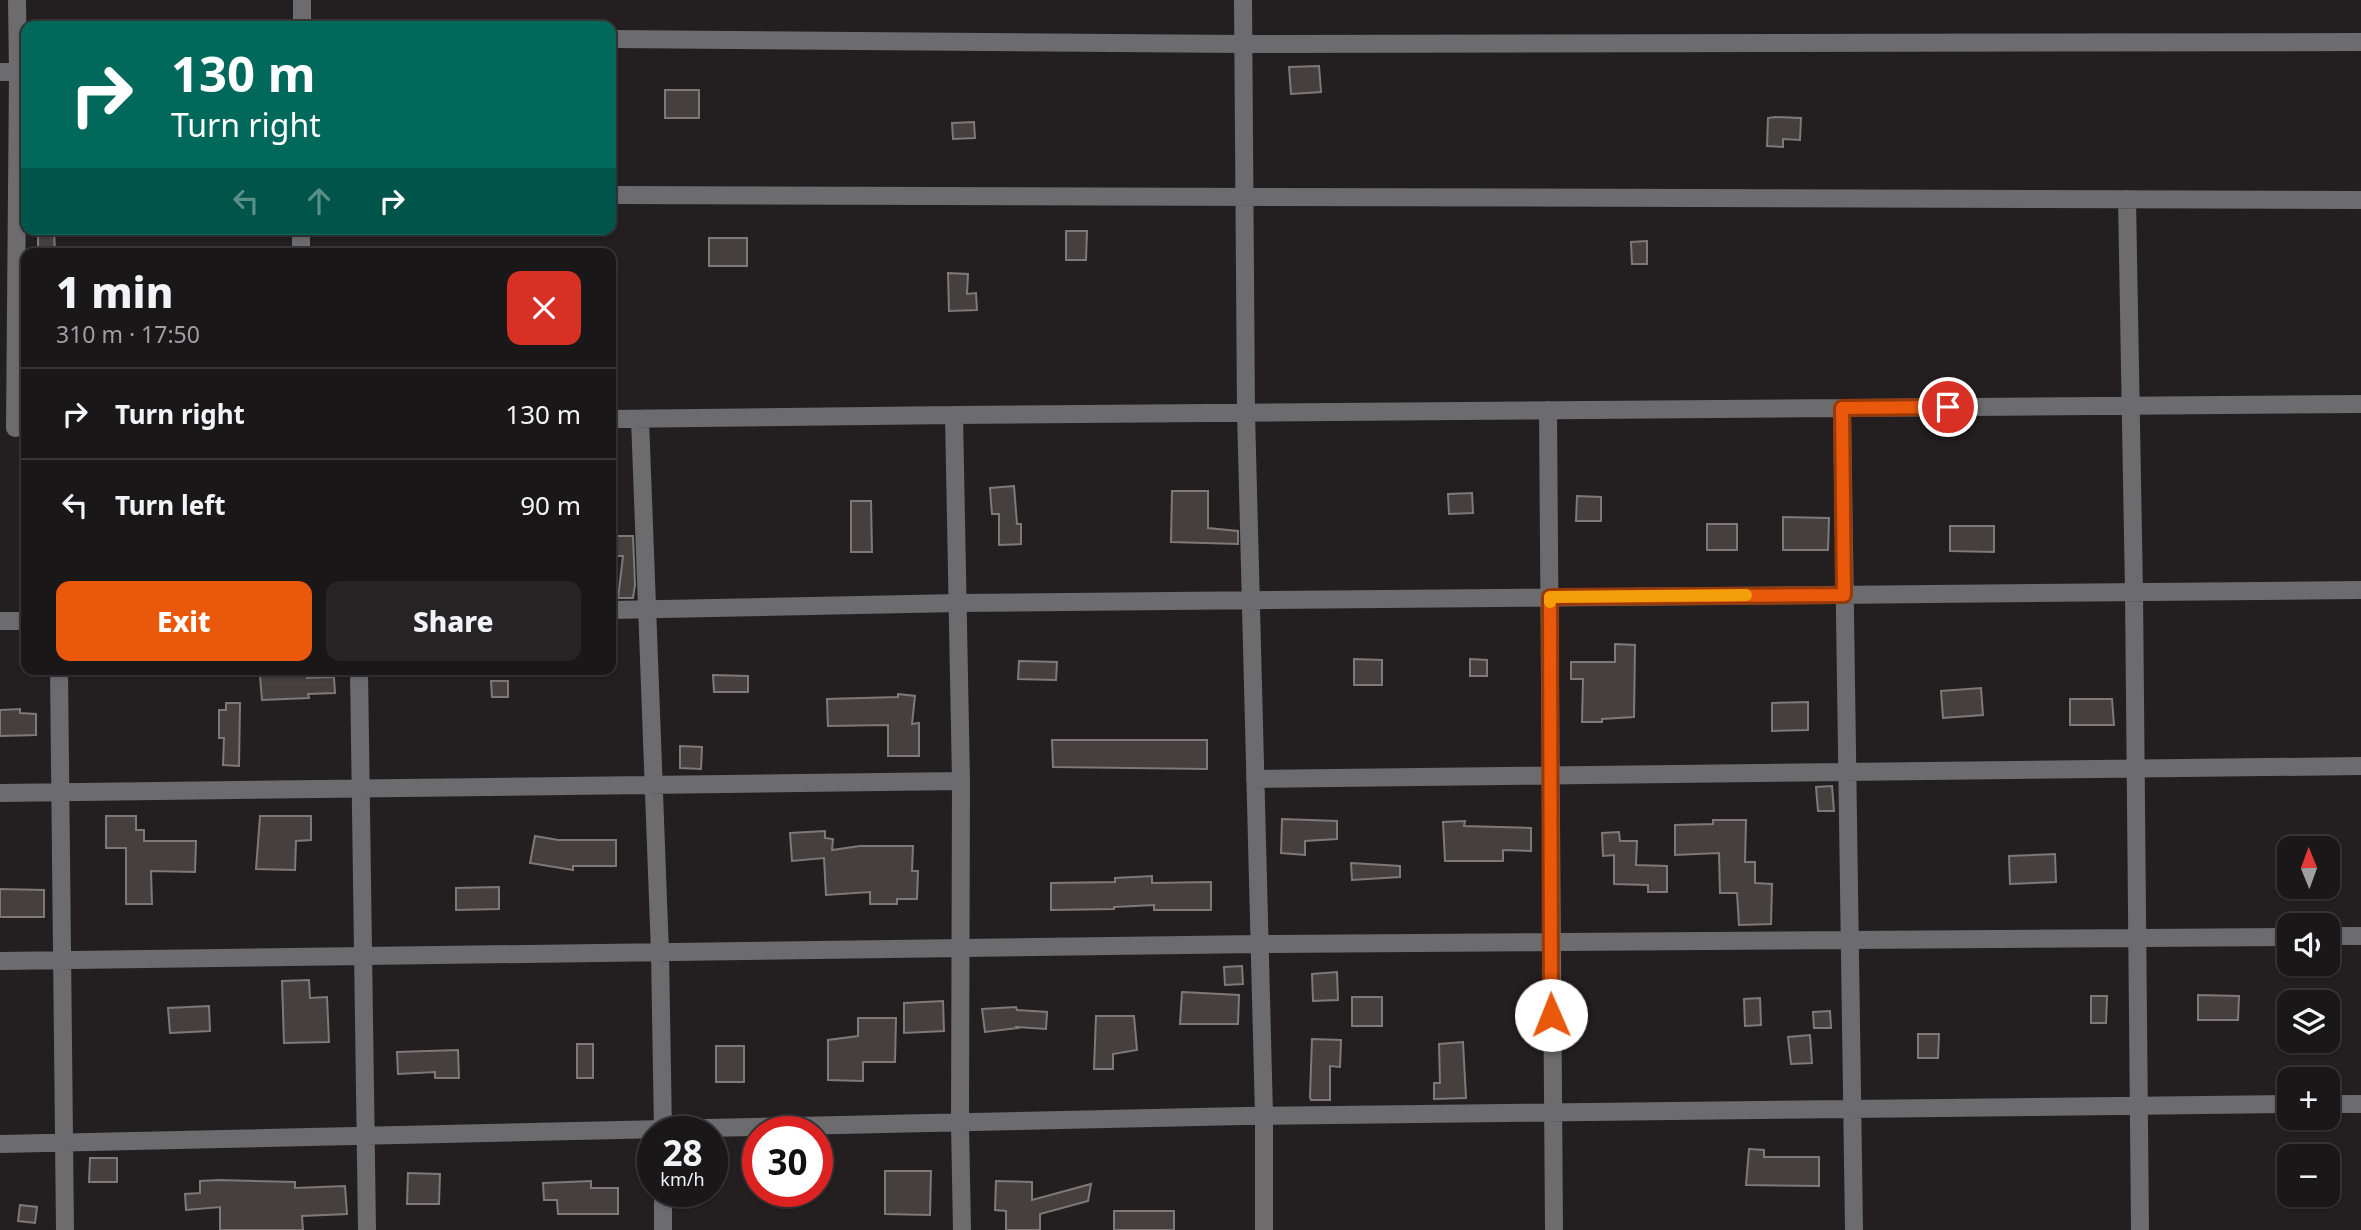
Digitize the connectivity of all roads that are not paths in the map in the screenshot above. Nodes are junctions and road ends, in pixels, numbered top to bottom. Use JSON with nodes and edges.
{"nodes":[{"id":1,"x":17,"y":0,"type":"edge"},
{"id":2,"x":302,"y":0,"type":"edge"},
{"id":3,"x":1243,"y":0,"type":"edge"},
{"id":4,"x":302,"y":21,"type":"edge"},
{"id":5,"x":21,"y":29,"type":"edge"},
{"id":6,"x":21,"y":39,"type":"edge"},
{"id":7,"x":616,"y":39,"type":"edge"},
{"id":8,"x":2361,"y":42,"type":"edge"},
{"id":9,"x":1243,"y":44,"type":"junction"},
{"id":10,"x":9,"y":72,"type":"edge"},
{"id":11,"x":14,"y":195,"type":"edge"},
{"id":12,"x":616,"y":195,"type":"edge"},
{"id":13,"x":1244,"y":197,"type":"junction"},
{"id":14,"x":2127,"y":199,"type":"junction"},
{"id":15,"x":2361,"y":200,"type":"edge"},
{"id":16,"x":2361,"y":404,"type":"edge"},
{"id":17,"x":2132,"y":406,"type":"junction"},
{"id":18,"x":1842,"y":408,"type":"junction"},
{"id":19,"x":1548,"y":410,"type":"junction"},
{"id":20,"x":1246,"y":412,"type":"junction"},
{"id":21,"x":954,"y":415,"type":"junction"},
{"id":22,"x":616,"y":419,"type":"edge"},
{"id":23,"x":640,"y":419,"type":"junction"},
{"id":24,"x":14,"y":428,"type":"edge"},
{"id":25,"x":2361,"y":590,"type":"edge"},
{"id":26,"x":2134,"y":592,"type":"junction"},
{"id":27,"x":1844,"y":595,"type":"junction"},
{"id":28,"x":1550,"y":597,"type":"junction"},
{"id":29,"x":1250,"y":600,"type":"junction"},
{"id":30,"x":958,"y":603,"type":"junction"},
{"id":31,"x":648,"y":609,"type":"junction"},
{"id":32,"x":616,"y":610,"type":"edge"},
{"id":33,"x":0,"y":621,"type":"edge"},
{"id":34,"x":21,"y":621,"type":"edge"},
{"id":35,"x":59,"y":675,"type":"edge"},
{"id":36,"x":359,"y":675,"type":"edge"},
{"id":37,"x":2361,"y":766,"type":"edge"},
{"id":38,"x":2134,"y":769,"type":"junction"},
{"id":39,"x":1846,"y":772,"type":"junction"},
{"id":40,"x":1551,"y":776,"type":"junction"},
{"id":41,"x":1255,"y":779,"type":"junction"},
{"id":42,"x":961,"y":781,"type":"junction"},
{"id":43,"x":654,"y":784,"type":"junction"},
{"id":44,"x":360,"y":788,"type":"junction"},
{"id":45,"x":60,"y":791,"type":"junction"},
{"id":46,"x":0,"y":793,"type":"edge"},
{"id":47,"x":2340,"y":936,"type":"edge"},
{"id":48,"x":2361,"y":936,"type":"edge"},
{"id":49,"x":2277,"y":937,"type":"edge"},
{"id":50,"x":2136,"y":938,"type":"junction"},
{"id":51,"x":1849,"y":940,"type":"junction"},
{"id":52,"x":1550,"y":942,"type":"junction"},
{"id":53,"x":1259,"y":944,"type":"junction"},
{"id":54,"x":960,"y":950,"type":"junction"},
{"id":55,"x":660,"y":953,"type":"junction"},
{"id":56,"x":363,"y":956,"type":"junction"},
{"id":57,"x":61,"y":960,"type":"junction"},
{"id":58,"x":0,"y":961,"type":"edge"},
{"id":59,"x":2277,"y":1104,"type":"edge"},
{"id":60,"x":2340,"y":1104,"type":"edge"},
{"id":61,"x":2361,"y":1104,"type":"edge"},
{"id":62,"x":2137,"y":1107,"type":"junction"},
{"id":63,"x":1852,"y":1110,"type":"junction"},
{"id":64,"x":1553,"y":1112,"type":"junction"},
{"id":65,"x":1264,"y":1115,"type":"junction"},
{"id":66,"x":663,"y":1116,"type":"edge"},
{"id":67,"x":960,"y":1124,"type":"junction"},
{"id":68,"x":728,"y":1129,"type":"edge"},
{"id":69,"x":637,"y":1132,"type":"edge"},
{"id":70,"x":366,"y":1137,"type":"junction"},
{"id":71,"x":63,"y":1143,"type":"junction"},
{"id":72,"x":0,"y":1144,"type":"edge"},
{"id":73,"x":663,"y":1207,"type":"edge"},
{"id":74,"x":65,"y":1230,"type":"edge"},
{"id":75,"x":367,"y":1230,"type":"edge"},
{"id":76,"x":663,"y":1230,"type":"edge"},
{"id":77,"x":962,"y":1230,"type":"edge"},
{"id":78,"x":1264,"y":1230,"type":"edge"},
{"id":79,"x":1554,"y":1230,"type":"edge"},
{"id":80,"x":1854,"y":1230,"type":"edge"},
{"id":81,"x":2140,"y":1230,"type":"edge"}],
"edges":[{"from":1,"to":5,"type":"street"},
{"from":2,"to":4,"type":"street"},
{"from":3,"to":9,"type":"street"},
{"from":6,"to":10,"type":"street"},
{"from":7,"to":9,"type":"street"},
{"from":8,"to":9,"type":"street"},
{"from":9,"to":13,"type":"street"},
{"from":10,"to":11,"type":"street"},
{"from":11,"to":24,"type":"street"},
{"from":12,"to":13,"type":"street"},
{"from":13,"to":14,"type":"street"},
{"from":13,"to":20,"type":"street"},
{"from":14,"to":15,"type":"street"},
{"from":14,"to":17,"type":"street"},
{"from":16,"to":17,"type":"street"},
{"from":17,"to":18,"type":"street"},
{"from":17,"to":26,"type":"street"},
{"from":18,"to":19,"type":"street"},
{"from":18,"to":27,"type":"street"},
{"from":19,"to":20,"type":"street"},
{"from":19,"to":28,"type":"street"},
{"from":20,"to":21,"type":"street"},
{"from":20,"to":29,"type":"street"},
{"from":21,"to":23,"type":"street"},
{"from":21,"to":30,"type":"street"},
{"from":22,"to":23,"type":"street"},
{"from":23,"to":31,"type":"street"},
{"from":25,"to":26,"type":"street"},
{"from":26,"to":27,"type":"street"},
{"from":26,"to":38,"type":"street"},
{"from":27,"to":28,"type":"street"},
{"from":27,"to":39,"type":"street"},
{"from":28,"to":29,"type":"street"},
{"from":28,"to":40,"type":"street"},
{"from":29,"to":30,"type":"street"},
{"from":29,"to":41,"type":"street"},
{"from":30,"to":31,"type":"street"},
{"from":30,"to":42,"type":"street"},
{"from":31,"to":32,"type":"street"},
{"from":31,"to":43,"type":"street"},
{"from":33,"to":34,"type":"street"},
{"from":35,"to":45,"type":"street"},
{"from":36,"to":44,"type":"street"},
{"from":37,"to":38,"type":"street"},
{"from":38,"to":39,"type":"street"},
{"from":38,"to":50,"type":"street"},
{"from":39,"to":40,"type":"street"},
{"from":39,"to":51,"type":"street"},
{"from":40,"to":41,"type":"street"},
{"from":40,"to":52,"type":"street"},
{"from":41,"to":53,"type":"street"},
{"from":42,"to":43,"type":"street"},
{"from":42,"to":54,"type":"street"},
{"from":43,"to":44,"type":"street"},
{"from":43,"to":55,"type":"street"},
{"from":44,"to":45,"type":"street"},
{"from":44,"to":56,"type":"street"},
{"from":45,"to":46,"type":"street"},
{"from":45,"to":57,"type":"street"},
{"from":47,"to":48,"type":"street"},
{"from":49,"to":50,"type":"street"},
{"from":50,"to":51,"type":"street"},
{"from":50,"to":62,"type":"street"},
{"from":51,"to":52,"type":"street"},
{"from":51,"to":63,"type":"street"},
{"from":52,"to":53,"type":"street"},
{"from":52,"to":64,"type":"street"},
{"from":53,"to":54,"type":"street"},
{"from":53,"to":65,"type":"street"},
{"from":54,"to":55,"type":"street"},
{"from":54,"to":67,"type":"street"},
{"from":55,"to":56,"type":"street"},
{"from":55,"to":66,"type":"street"},
{"from":56,"to":57,"type":"street"},
{"from":56,"to":70,"type":"street"},
{"from":57,"to":58,"type":"street"},
{"from":57,"to":71,"type":"street"},
{"from":59,"to":62,"type":"street"},
{"from":60,"to":61,"type":"street"},
{"from":62,"to":63,"type":"street"},
{"from":62,"to":81,"type":"street"},
{"from":63,"to":64,"type":"street"},
{"from":63,"to":80,"type":"street"},
{"from":64,"to":65,"type":"street"},
{"from":64,"to":79,"type":"street"},
{"from":65,"to":67,"type":"street"},
{"from":65,"to":78,"type":"street"},
{"from":67,"to":68,"type":"street"},
{"from":67,"to":77,"type":"street"},
{"from":69,"to":70,"type":"street"},
{"from":70,"to":71,"type":"street"},
{"from":70,"to":75,"type":"street"},
{"from":71,"to":72,"type":"street"},
{"from":71,"to":74,"type":"street"},
{"from":73,"to":76,"type":"street"}]}
